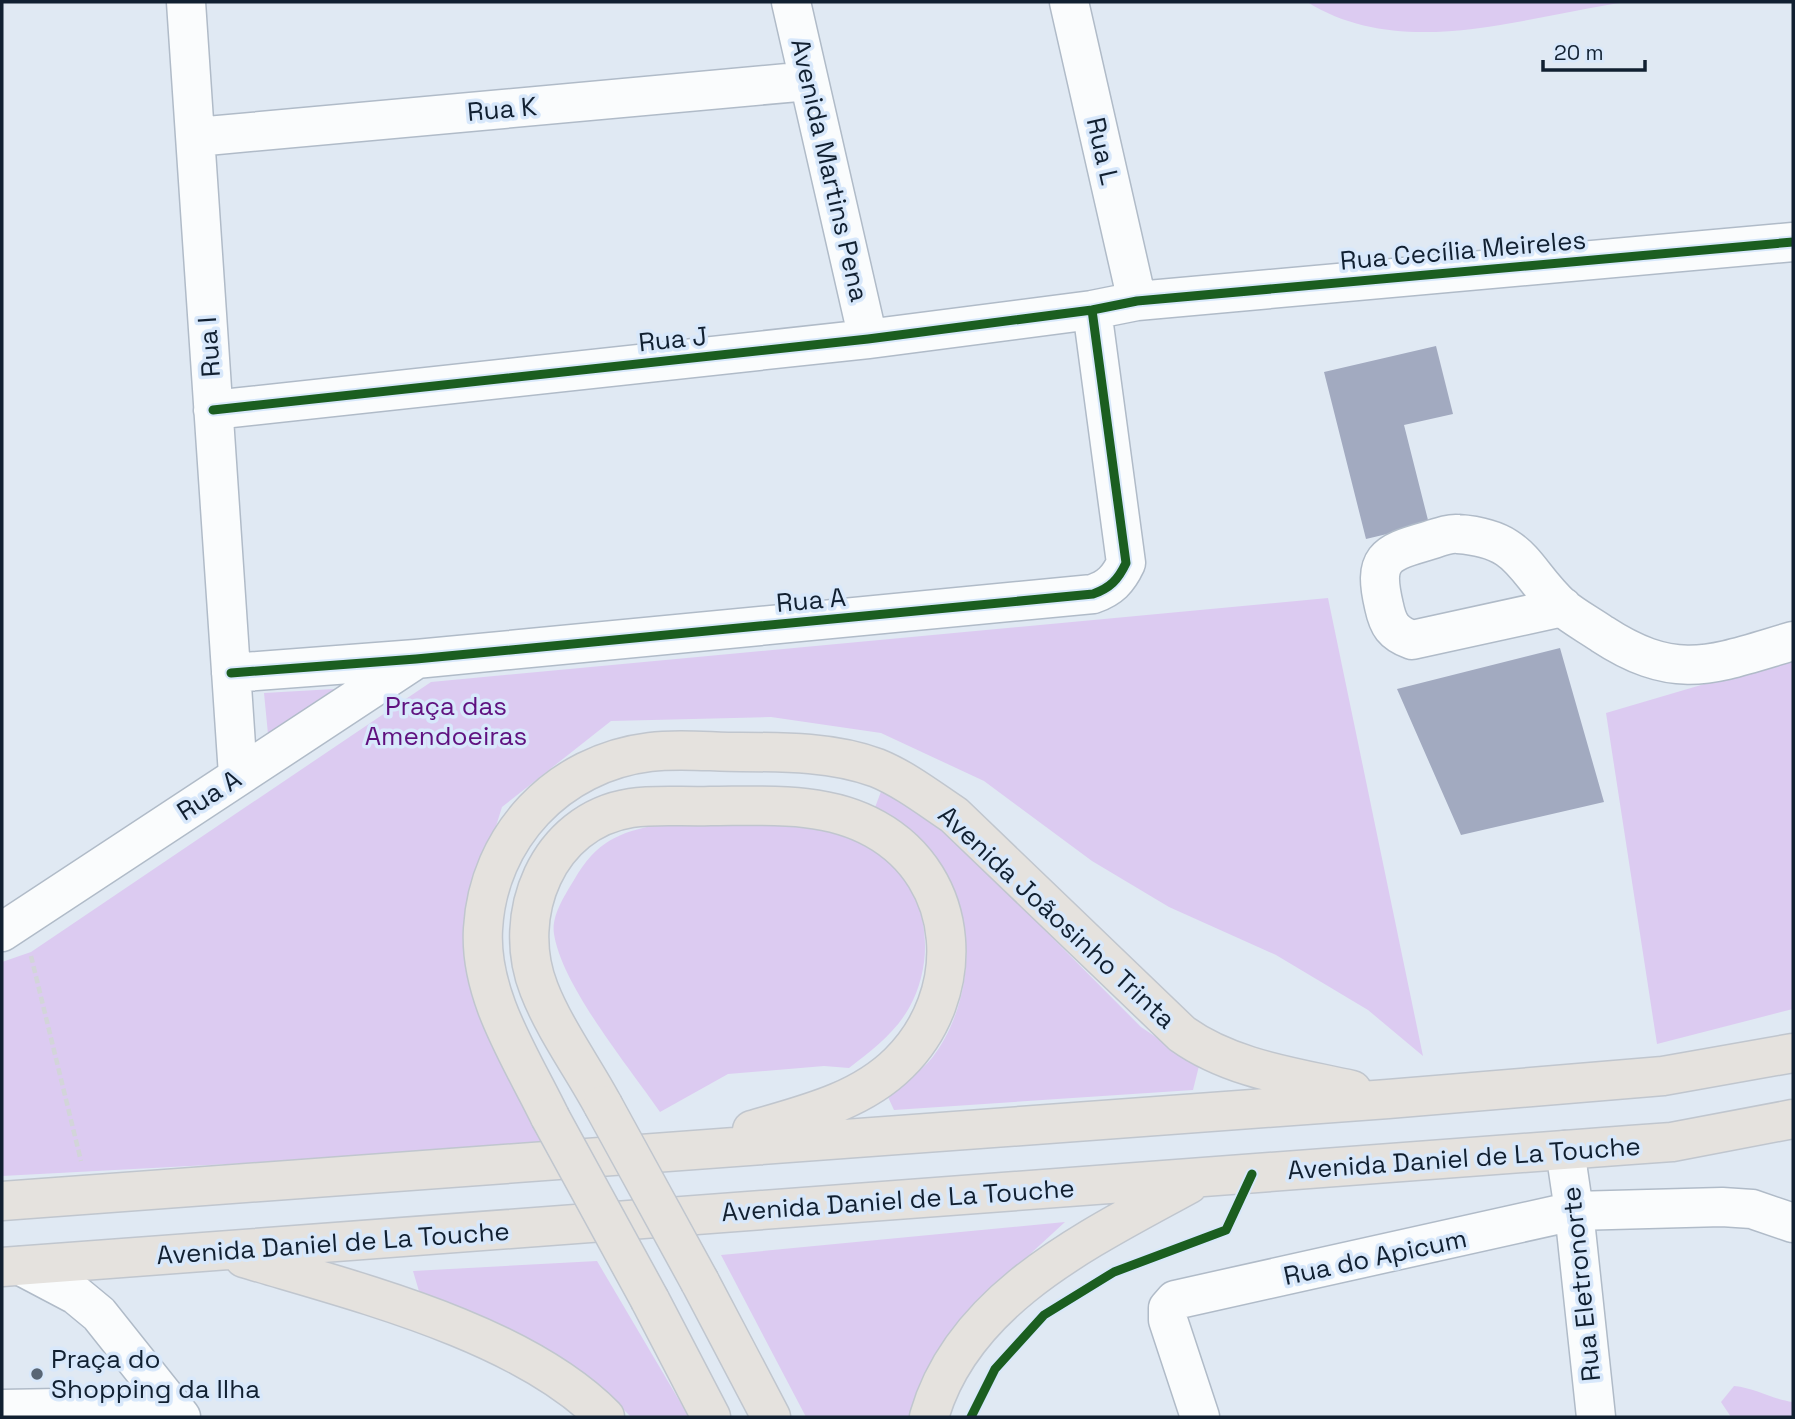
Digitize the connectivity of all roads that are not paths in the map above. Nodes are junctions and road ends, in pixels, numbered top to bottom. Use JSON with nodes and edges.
{"nodes":[{"id":1,"x":186,"y":2,"type":"edge"},
{"id":2,"x":791,"y":2,"type":"edge"},
{"id":3,"x":1069,"y":2,"type":"edge"},
{"id":4,"x":809,"y":81,"type":"junction"},
{"id":5,"x":195,"y":137,"type":"junction"},
{"id":6,"x":1793,"y":242,"type":"edge"},
{"id":7,"x":1137,"y":301,"type":"junction"},
{"id":8,"x":1092,"y":310,"type":"junction"},
{"id":9,"x":868,"y":339,"type":"junction"},
{"id":10,"x":213,"y":410,"type":"junction"},
{"id":11,"x":1563,"y":607,"type":"dead end"},
{"id":12,"x":1793,"y":641,"type":"edge"},
{"id":13,"x":416,"y":659,"type":"junction"},
{"id":14,"x":231,"y":673,"type":"junction"},
{"id":15,"x":238,"y":775,"type":"junction"},
{"id":16,"x":12,"y":942,"type":"edge"},
{"id":17,"x":1793,"y":1054,"type":"edge"},
{"id":18,"x":1388,"y":1099,"type":"junction"},
{"id":19,"x":1793,"y":1119,"type":"edge"},
{"id":20,"x":684,"y":1150,"type":"junction"},
{"id":21,"x":1565,"y":1150,"type":"junction"},
{"id":22,"x":1201,"y":1177,"type":"junction"},
{"id":23,"x":2,"y":1201,"type":"edge"},
{"id":24,"x":1574,"y":1211,"type":"junction"},
{"id":25,"x":1793,"y":1223,"type":"edge"},
{"id":26,"x":222,"y":1251,"type":"junction"},
{"id":27,"x":11,"y":1267,"type":"edge"},
{"id":28,"x":2,"y":1409,"type":"edge"},
{"id":29,"x":176,"y":1412,"type":"edge"},
{"id":30,"x":605,"y":1417,"type":"edge"},
{"id":31,"x":711,"y":1417,"type":"edge"},
{"id":32,"x":771,"y":1417,"type":"edge"},
{"id":33,"x":929,"y":1417,"type":"edge"},
{"id":34,"x":1200,"y":1417,"type":"edge"},
{"id":35,"x":1596,"y":1417,"type":"edge"}],
"edges":[{"from":1,"to":5,"type":"street","name":"Rua I"},
{"from":2,"to":4,"type":"street","name":"Avenida Martins Pena"},
{"from":3,"to":7,"type":"street","name":"Rua L"},
{"from":4,"to":5,"type":"street","name":"Rua K"},
{"from":4,"to":9,"type":"street","name":"Avenida Martins Pena"},
{"from":5,"to":10,"type":"street","name":"Rua I"},
{"from":6,"to":7,"type":"street","name":"Rua Cecília Meireles"},
{"from":7,"to":8,"type":"street","name":"Rua J"},
{"from":8,"to":9,"type":"street","name":"Rua J"},
{"from":8,"to":13,"type":"street","name":"Rua A"},
{"from":9,"to":10,"type":"street","name":"Rua J"},
{"from":10,"to":14,"type":"street","name":"Rua I"},
{"from":11,"to":12,"type":"street"},
{"from":13,"to":14,"type":"street","name":"Rua A"},
{"from":13,"to":15,"type":"street","name":"Rua A"},
{"from":14,"to":15,"type":"street","name":"Rua I"},
{"from":15,"to":16,"type":"street","name":"Rua A"},
{"from":17,"to":18,"type":"main road"},
{"from":18,"to":20,"type":"main road"},
{"from":18,"to":31,"type":"main road","name":"Avenida Joãosinho Trinta","bridge":true},
{"from":19,"to":21,"type":"main road","name":"Avenida Daniel de La Touche"},
{"from":20,"to":23,"type":"main road"},
{"from":20,"to":32,"type":"main road","name":"Avenida Joãosinho Trinta","bridge":true},
{"from":21,"to":22,"type":"main road","name":"Avenida Daniel de La Touche"},
{"from":21,"to":24,"type":"street","name":"Rua Eletronorte"},
{"from":22,"to":26,"type":"main road","name":"Avenida Daniel de La Touche"},
{"from":22,"to":33,"type":"main road"},
{"from":24,"to":25,"type":"street","name":"Rua do Apicum"},
{"from":24,"to":34,"type":"street","name":"Rua do Apicum"},
{"from":24,"to":35,"type":"street","name":"Rua Eletronorte"},
{"from":26,"to":27,"type":"main road","name":"Avenida Daniel de La Touche"},
{"from":26,"to":30,"type":"main road"},
{"from":27,"to":29,"type":"street"},
{"from":28,"to":29,"type":"street"}]}
